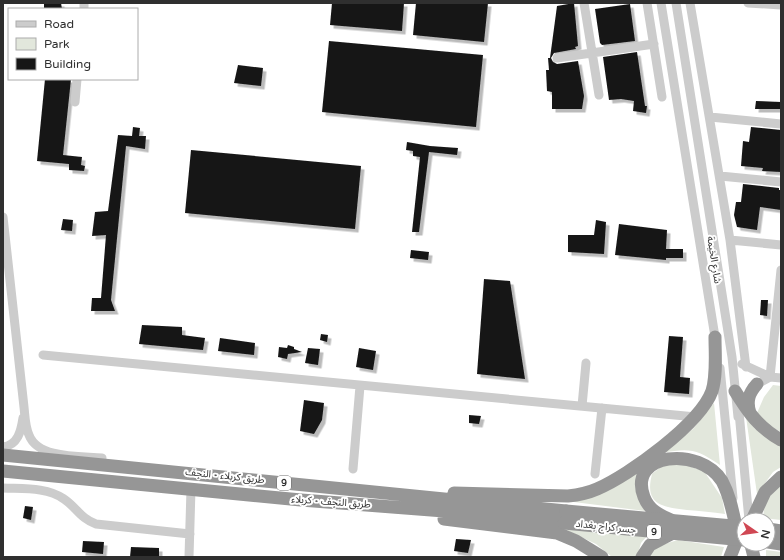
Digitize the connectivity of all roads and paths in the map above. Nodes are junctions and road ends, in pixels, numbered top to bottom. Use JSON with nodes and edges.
{"nodes":[{"id":1,"x":584,"y":3,"type":"edge"},
{"id":2,"x":647,"y":3,"type":"edge"},
{"id":3,"x":661,"y":3,"type":"edge"},
{"id":4,"x":676,"y":3,"type":"edge"},
{"id":5,"x":690,"y":3,"type":"edge"},
{"id":6,"x":748,"y":3,"type":"edge"},
{"id":7,"x":781,"y":5,"type":"edge"},
{"id":8,"x":654,"y":44,"type":"junction"},
{"id":9,"x":591,"y":53,"type":"junction"},
{"id":10,"x":557,"y":58,"type":"dead end"},
{"id":11,"x":686,"y":67,"type":"junction"},
{"id":12,"x":672,"y":70,"type":"junction"},
{"id":13,"x":77,"y":80,"type":"edge"},
{"id":14,"x":598,"y":95,"type":"dead end"},
{"id":15,"x":662,"y":97,"type":"dead end"},
{"id":16,"x":75,"y":102,"type":"dead end"},
{"id":17,"x":693,"y":113,"type":"junction"},
{"id":18,"x":679,"y":114,"type":"junction"},
{"id":19,"x":710,"y":117,"type":"junction"},
{"id":20,"x":781,"y":124,"type":"edge"},
{"id":21,"x":714,"y":139,"type":"junction"},
{"id":22,"x":698,"y":141,"type":"junction"},
{"id":23,"x":720,"y":176,"type":"junction"},
{"id":24,"x":781,"y":182,"type":"edge"},
{"id":25,"x":3,"y":217,"type":"edge"},
{"id":26,"x":730,"y":240,"type":"junction"},
{"id":27,"x":781,"y":245,"type":"edge"},
{"id":28,"x":781,"y":270,"type":"edge"},
{"id":29,"x":6,"y":271,"type":"edge"},
{"id":30,"x":715,"y":337,"type":"junction"},
{"id":31,"x":42,"y":355,"type":"dead end"},
{"id":32,"x":732,"y":357,"type":"junction"},
{"id":33,"x":586,"y":363,"type":"dead end"},
{"id":34,"x":746,"y":366,"type":"junction"},
{"id":35,"x":770,"y":377,"type":"junction"},
{"id":36,"x":781,"y":378,"type":"edge"},
{"id":37,"x":757,"y":384,"type":"junction"},
{"id":38,"x":360,"y":386,"type":"junction"},
{"id":39,"x":738,"y":396,"type":"junction"},
{"id":40,"x":582,"y":406,"type":"junction"},
{"id":41,"x":24,"y":407,"type":"junction"},
{"id":42,"x":602,"y":408,"type":"junction"},
{"id":43,"x":696,"y":417,"type":"junction"},
{"id":44,"x":754,"y":420,"type":"junction"},
{"id":45,"x":781,"y":440,"type":"edge"},
{"id":46,"x":3,"y":447,"type":"edge"},
{"id":47,"x":3,"y":455,"type":"edge"},
{"id":48,"x":353,"y":469,"type":"dead end"},
{"id":49,"x":164,"y":470,"type":"junction"},
{"id":50,"x":3,"y":471,"type":"edge"},
{"id":51,"x":595,"y":474,"type":"dead end"},
{"id":52,"x":781,"y":477,"type":"edge"},
{"id":53,"x":3,"y":488,"type":"edge"},
{"id":54,"x":191,"y":490,"type":"junction"},
{"id":55,"x":377,"y":492,"type":"junction"},
{"id":56,"x":375,"y":506,"type":"junction"},
{"id":57,"x":738,"y":512,"type":"edge"},
{"id":58,"x":749,"y":512,"type":"edge"},
{"id":59,"x":754,"y":512,"type":"edge"},
{"id":60,"x":736,"y":515,"type":"edge"},
{"id":61,"x":565,"y":517,"type":"junction"},
{"id":62,"x":672,"y":520,"type":"junction"},
{"id":63,"x":736,"y":524,"type":"edge"},
{"id":64,"x":190,"y":534,"type":"junction"},
{"id":65,"x":671,"y":534,"type":"junction"},
{"id":66,"x":736,"y":544,"type":"edge"},
{"id":67,"x":645,"y":552,"type":"edge"},
{"id":68,"x":189,"y":557,"type":"edge"},
{"id":69,"x":602,"y":557,"type":"edge"}],
"edges":[{"from":1,"to":9,"type":"street"},
{"from":2,"to":8,"type":"street"},
{"from":3,"to":12,"type":"street","name":"شارع الخيمة"},
{"from":4,"to":11,"type":"street","name":"شارع الخيمة"},
{"from":5,"to":19,"type":"street"},
{"from":6,"to":7,"type":"street"},
{"from":8,"to":9,"type":"street"},
{"from":8,"to":15,"type":"street"},
{"from":9,"to":10,"type":"street"},
{"from":9,"to":14,"type":"street"},
{"from":11,"to":12,"type":"street"},
{"from":11,"to":17,"type":"street","name":"شارع الخيمة"},
{"from":12,"to":18,"type":"street","name":"شارع الخيمة"},
{"from":13,"to":16,"type":"street"},
{"from":17,"to":18,"type":"street"},
{"from":17,"to":22,"type":"street","name":"شارع الخيمة"},
{"from":18,"to":30,"type":"street","name":"شارع الخيمة"},
{"from":19,"to":20,"type":"street"},
{"from":19,"to":21,"type":"street"},
{"from":21,"to":22,"type":"street"},
{"from":21,"to":23,"type":"street"},
{"from":22,"to":32,"type":"street","name":"شارع الخيمة"},
{"from":23,"to":24,"type":"street"},
{"from":23,"to":26,"type":"street"},
{"from":25,"to":29,"type":"street"},
{"from":26,"to":27,"type":"street"},
{"from":26,"to":34,"type":"street"},
{"from":28,"to":35,"type":"street"},
{"from":29,"to":41,"type":"street"},
{"from":30,"to":43,"type":"highway"},
{"from":30,"to":57,"type":"street","name":"شارع الخيمة"},
{"from":31,"to":38,"type":"street"},
{"from":32,"to":34,"type":"street"},
{"from":32,"to":39,"type":"street","name":"شارع الخيمة"},
{"from":33,"to":40,"type":"street"},
{"from":34,"to":35,"type":"street"},
{"from":35,"to":36,"type":"street"},
{"from":35,"to":37,"type":"street"},
{"from":37,"to":39,"type":"street"},
{"from":37,"to":44,"type":"highway"},
{"from":38,"to":40,"type":"street"},
{"from":38,"to":48,"type":"street"},
{"from":39,"to":44,"type":"highway"},
{"from":39,"to":58,"type":"street"},
{"from":40,"to":42,"type":"street"},
{"from":41,"to":46,"type":"street"},
{"from":41,"to":49,"type":"street"},
{"from":42,"to":43,"type":"street"},
{"from":42,"to":51,"type":"street"},
{"from":43,"to":55,"type":"highway"},
{"from":44,"to":45,"type":"highway"},
{"from":47,"to":49,"type":"highway","name":"طريق کربلاء - النجف","number":"9"},
{"from":49,"to":55,"type":"highway","name":"طريق کربلاء - النجف","number":"9"},
{"from":50,"to":54,"type":"highway","name":"طريق النجف - کربلاء","number":"9"},
{"from":52,"to":59,"type":"highway"},
{"from":53,"to":64,"type":"street"},
{"from":54,"to":56,"type":"highway","name":"طريق النجف - کربلاء","number":"9"},
{"from":54,"to":64,"type":"street"},
{"from":55,"to":61,"type":"highway","name":"طريق کربلاء - النجف","number":"9"},
{"from":56,"to":61,"type":"highway","name":"طريق النجف - کربلاء","number":"9"},
{"from":56,"to":69,"type":"highway"},
{"from":60,"to":62,"type":"highway"},
{"from":61,"to":62,"type":"highway","number":"9","bridge":true},
{"from":61,"to":65,"type":"highway","name":"جسر كراج بغداد","number":"9","bridge":true},
{"from":62,"to":63,"type":"highway","number":"9","bridge":true},
{"from":64,"to":68,"type":"street"},
{"from":65,"to":66,"type":"highway","name":"جسر كراج بغداد","number":"9","bridge":true},
{"from":65,"to":67,"type":"highway"}]}
